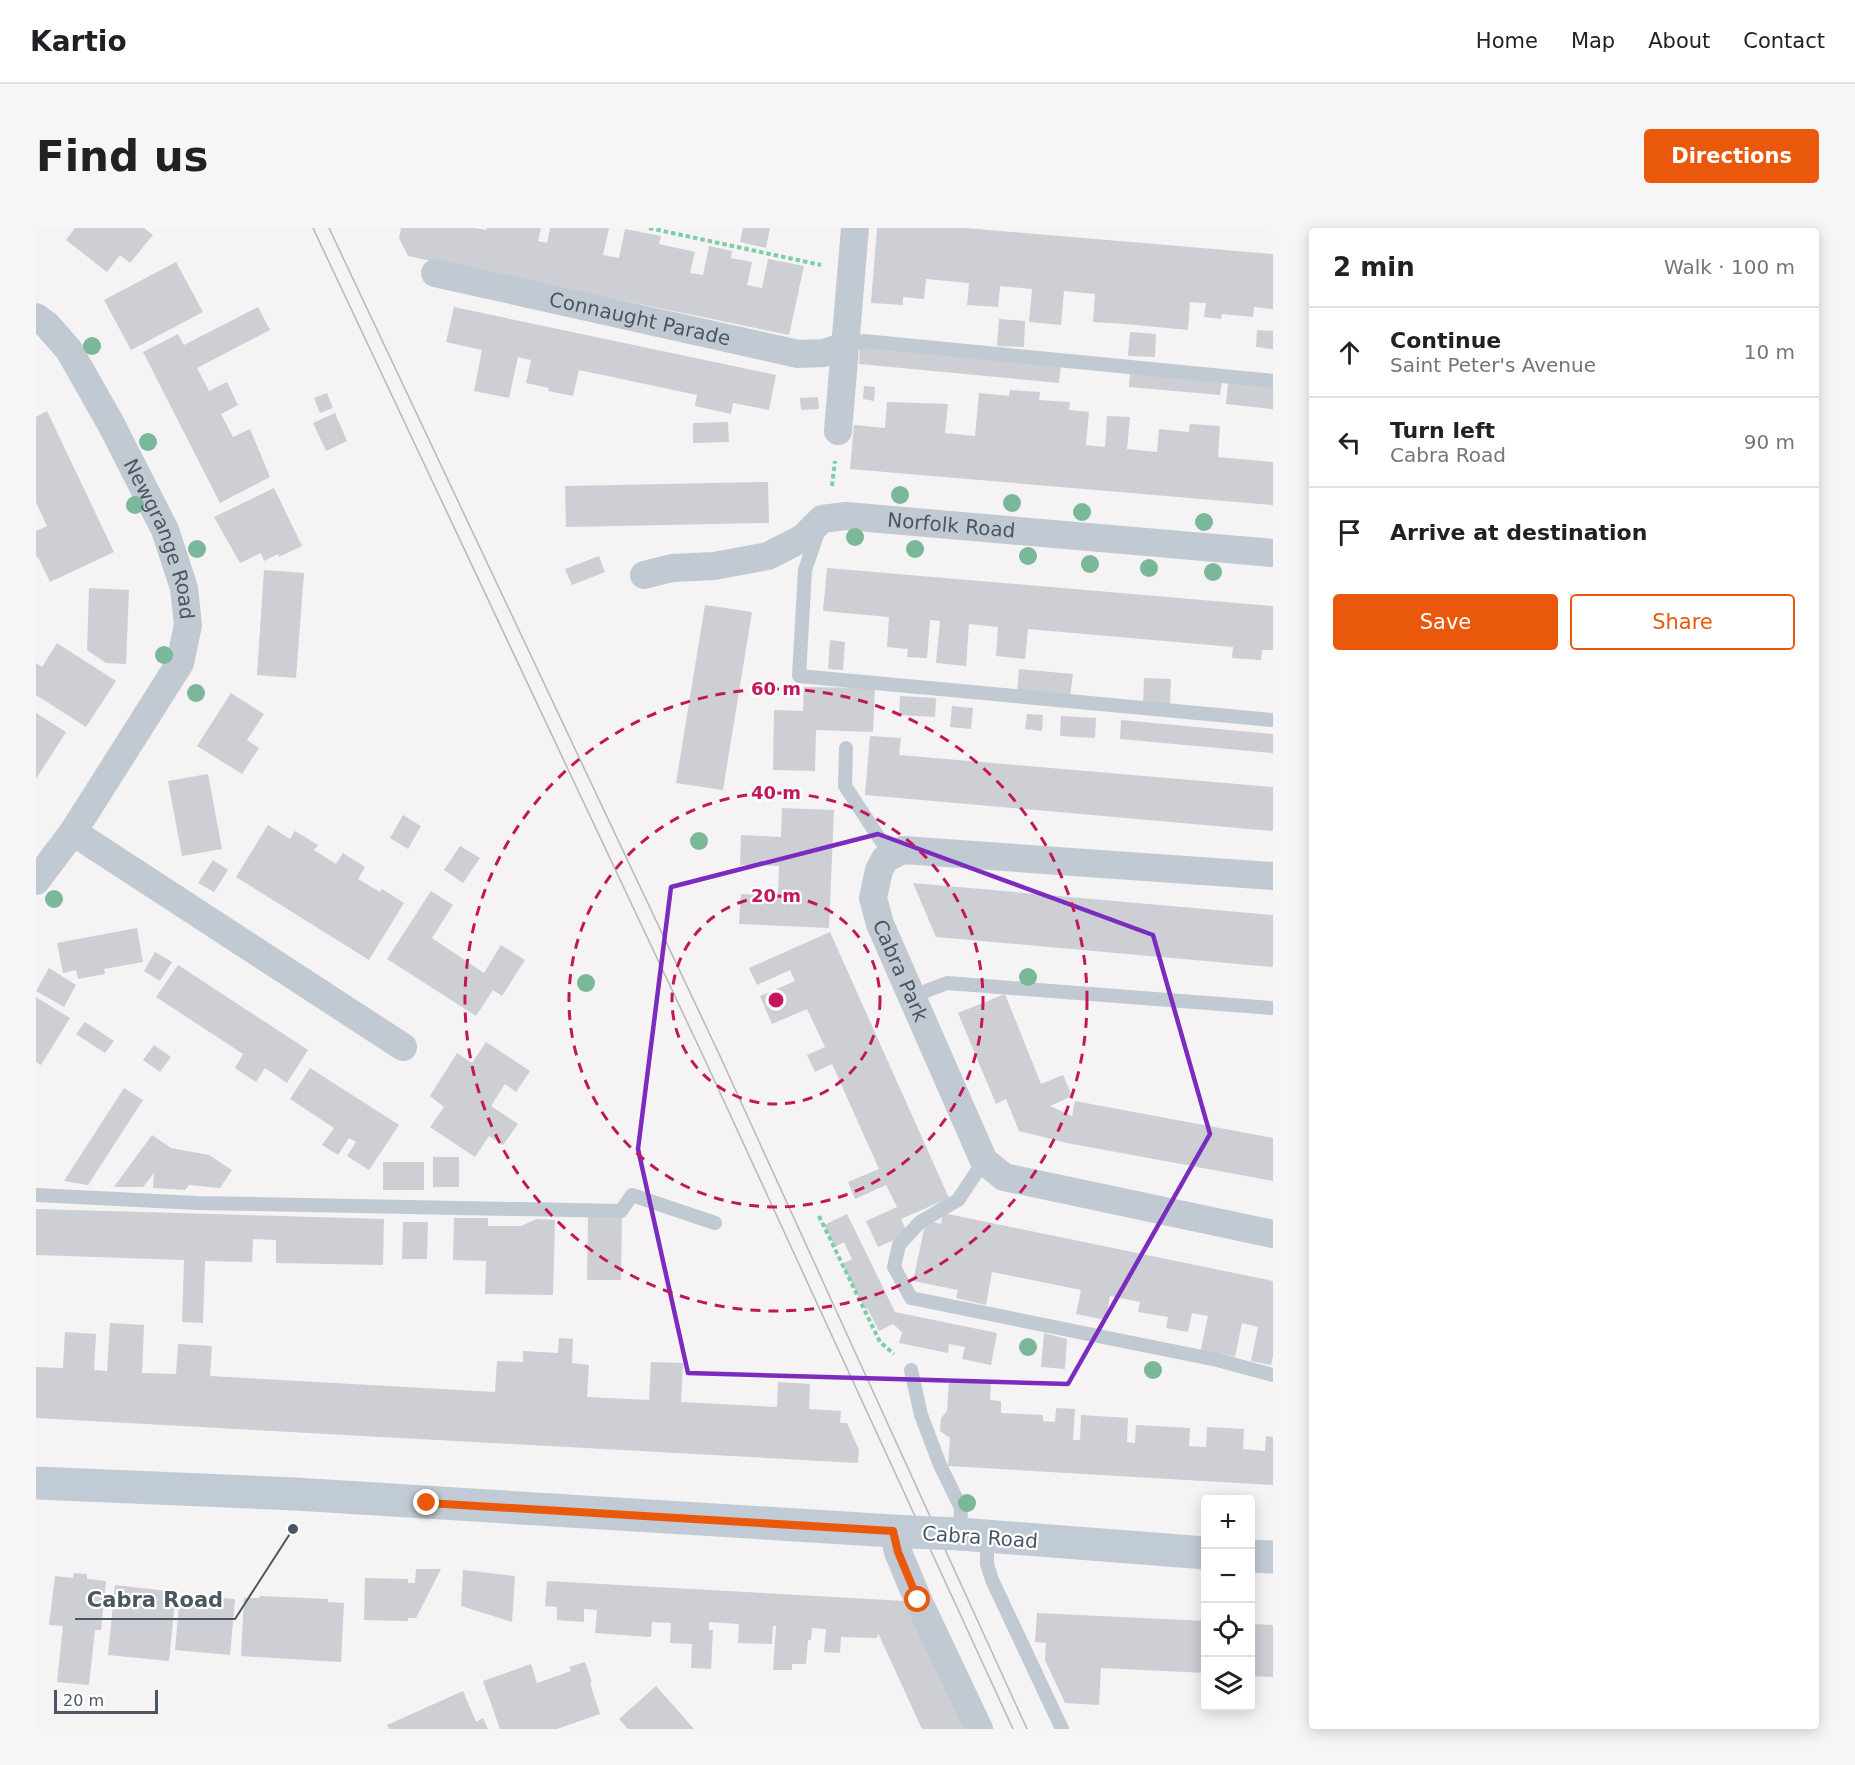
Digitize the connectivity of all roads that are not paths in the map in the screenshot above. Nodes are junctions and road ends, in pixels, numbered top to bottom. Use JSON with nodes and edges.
{"nodes":[{"id":1,"x":855,"y":228,"type":"edge"},
{"id":2,"x":435,"y":273,"type":"dead end"},
{"id":3,"x":36,"y":317,"type":"edge"},
{"id":4,"x":845,"y":346,"type":"junction"},
{"id":5,"x":1273,"y":381,"type":"edge"},
{"id":6,"x":838,"y":431,"type":"dead end"},
{"id":7,"x":822,"y":519,"type":"junction"},
{"id":8,"x":1273,"y":554,"type":"edge"},
{"id":9,"x":644,"y":575,"type":"dead end"},
{"id":10,"x":1273,"y":720,"type":"edge"},
{"id":11,"x":846,"y":748,"type":"dead end"},
{"id":12,"x":73,"y":832,"type":"junction"},
{"id":13,"x":891,"y":856,"type":"junction"},
{"id":14,"x":1273,"y":876,"type":"edge"},
{"id":15,"x":36,"y":882,"type":"edge"},
{"id":16,"x":913,"y":996,"type":"junction"},
{"id":17,"x":1273,"y":1008,"type":"edge"},
{"id":18,"x":403,"y":1047,"type":"dead end"},
{"id":19,"x":984,"y":1161,"type":"junction"},
{"id":20,"x":36,"y":1195,"type":"edge"},
{"id":21,"x":715,"y":1223,"type":"dead end"},
{"id":22,"x":1273,"y":1234,"type":"edge"},
{"id":23,"x":911,"y":1370,"type":"road end"},
{"id":24,"x":1273,"y":1375,"type":"edge"},
{"id":25,"x":36,"y":1483,"type":"edge"},
{"id":26,"x":901,"y":1532,"type":"junction"},
{"id":27,"x":974,"y":1535,"type":"junction"},
{"id":28,"x":1201,"y":1552,"type":"edge"},
{"id":29,"x":1255,"y":1556,"type":"edge"},
{"id":30,"x":1273,"y":1557,"type":"edge"},
{"id":31,"x":979,"y":1729,"type":"edge"},
{"id":32,"x":1062,"y":1729,"type":"edge"}],
"edges":[{"from":1,"to":4,"type":"street"},
{"from":2,"to":4,"type":"street","name":"Connaught Parade"},
{"from":3,"to":12,"type":"street","name":"Newgrange Road"},
{"from":4,"to":5,"type":"lane"},
{"from":4,"to":6,"type":"street"},
{"from":7,"to":8,"type":"street","name":"Norfolk Road"},
{"from":7,"to":9,"type":"street"},
{"from":7,"to":10,"type":"lane"},
{"from":11,"to":13,"type":"lane"},
{"from":12,"to":15,"type":"street","name":"Newgrange Road"},
{"from":12,"to":18,"type":"street"},
{"from":13,"to":14,"type":"street"},
{"from":13,"to":16,"type":"street","name":"Cabra Park"},
{"from":16,"to":17,"type":"lane"},
{"from":16,"to":19,"type":"street","name":"Cabra Park"},
{"from":19,"to":22,"type":"street"},
{"from":19,"to":24,"type":"lane"},
{"from":20,"to":21,"type":"lane"},
{"from":23,"to":27,"type":"lane"},
{"from":25,"to":26,"type":"main road","name":"Cabra Road"},
{"from":26,"to":27,"type":"main road","name":"Cabra Road","bridge":true},
{"from":26,"to":31,"type":"street"},
{"from":27,"to":28,"type":"main road","name":"Cabra Road"},
{"from":27,"to":32,"type":"lane"},
{"from":29,"to":30,"type":"main road"}]}
